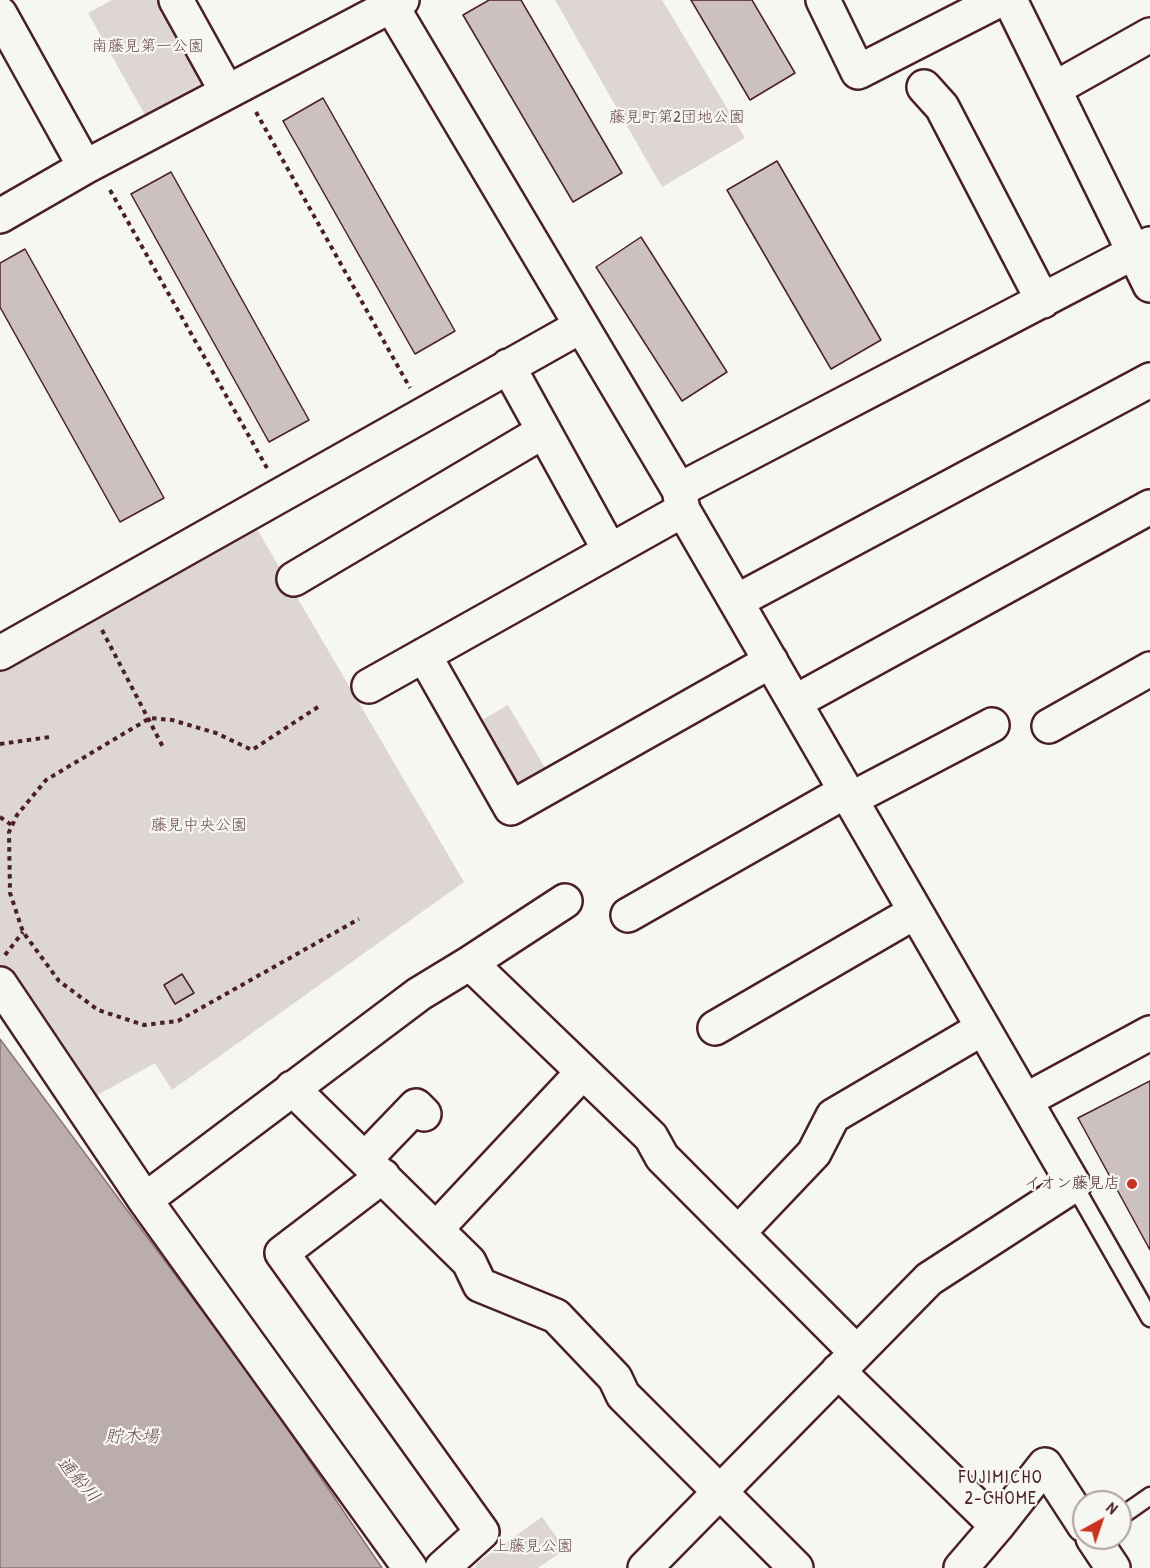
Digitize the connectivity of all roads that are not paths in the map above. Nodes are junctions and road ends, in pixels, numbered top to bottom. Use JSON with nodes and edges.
{"nodes":[{"id":1,"x":176,"y":0,"type":"edge"},
{"id":2,"x":823,"y":0,"type":"edge"},
{"id":3,"x":999,"y":0,"type":"edge"},
{"id":4,"x":1010,"y":0,"type":"edge"},
{"id":5,"x":394,"y":2,"type":"edge"},
{"id":6,"x":0,"y":14,"type":"edge"},
{"id":7,"x":1150,"y":35,"type":"edge"},
{"id":8,"x":924,"y":87,"type":"dead end"},
{"id":9,"x":234,"y":88,"type":"junction"},
{"id":10,"x":1054,"y":89,"type":"junction"},
{"id":11,"x":90,"y":165,"type":"junction"},
{"id":12,"x":0,"y":216,"type":"edge"},
{"id":13,"x":1142,"y":248,"type":"edge"},
{"id":14,"x":1150,"y":285,"type":"edge"},
{"id":15,"x":1043,"y":301,"type":"junction"},
{"id":16,"x":581,"y":326,"type":"junction"},
{"id":17,"x":508,"y":366,"type":"junction"},
{"id":18,"x":1150,"y":380,"type":"edge"},
{"id":19,"x":544,"y":431,"type":"junction"},
{"id":20,"x":681,"y":500,"type":"junction"},
{"id":21,"x":1150,"y":507,"type":"edge"},
{"id":22,"x":610,"y":551,"type":"junction"},
{"id":23,"x":294,"y":579,"type":"dead end"},
{"id":24,"x":736,"y":601,"type":"junction"},
{"id":25,"x":0,"y":653,"type":"edge"},
{"id":26,"x":424,"y":655,"type":"junction"},
{"id":27,"x":771,"y":661,"type":"junction"},
{"id":28,"x":1150,"y":669,"type":"edge"},
{"id":29,"x":369,"y":686,"type":"dead end"},
{"id":30,"x":795,"y":702,"type":"junction"},
{"id":31,"x":992,"y":725,"type":"dead end"},
{"id":32,"x":1049,"y":726,"type":"dead end"},
{"id":33,"x":848,"y":795,"type":"junction"},
{"id":34,"x":565,"y":901,"type":"dead end"},
{"id":35,"x":915,"y":912,"type":"junction"},
{"id":36,"x":628,"y":915,"type":"dead end"},
{"id":37,"x":470,"y":963,"type":"junction"},
{"id":38,"x":0,"y":984,"type":"edge"},
{"id":39,"x":715,"y":1028,"type":"dead end"},
{"id":40,"x":983,"y":1028,"type":"junction"},
{"id":41,"x":1150,"y":1033,"type":"edge"},
{"id":42,"x":582,"y":1073,"type":"junction"},
{"id":43,"x":292,"y":1088,"type":"junction"},
{"id":44,"x":1026,"y":1100,"type":"junction"},
{"id":45,"x":424,"y":1114,"type":"dead end"},
{"id":46,"x":374,"y":1167,"type":"junction"},
{"id":47,"x":1074,"y":1185,"type":"junction"},
{"id":48,"x":145,"y":1200,"type":"junction"},
{"id":49,"x":437,"y":1228,"type":"junction"},
{"id":50,"x":738,"y":1233,"type":"junction"},
{"id":51,"x":1150,"y":1318,"type":"edge"},
{"id":52,"x":847,"y":1362,"type":"junction"},
{"id":53,"x":719,"y":1492,"type":"junction"},
{"id":54,"x":1150,"y":1496,"type":"edge"},
{"id":55,"x":1072,"y":1507,"type":"edge"},
{"id":56,"x":1132,"y":1509,"type":"edge"},
{"id":57,"x":997,"y":1526,"type":"junction"},
{"id":58,"x":1101,"y":1550,"type":"edge"},
{"id":59,"x":410,"y":1568,"type":"edge"},
{"id":60,"x":442,"y":1568,"type":"edge"},
{"id":61,"x":645,"y":1568,"type":"edge"},
{"id":62,"x":796,"y":1568,"type":"edge"},
{"id":63,"x":961,"y":1568,"type":"edge"},
{"id":64,"x":1113,"y":1568,"type":"edge"}],
"edges":[{"from":1,"to":9,"type":"street"},
{"from":2,"to":3,"type":"street"},
{"from":4,"to":10,"type":"street"},
{"from":5,"to":9,"type":"street"},
{"from":5,"to":16,"type":"street"},
{"from":6,"to":11,"type":"street"},
{"from":7,"to":10,"type":"street"},
{"from":8,"to":15,"type":"street"},
{"from":9,"to":11,"type":"street"},
{"from":10,"to":13,"type":"street"},
{"from":11,"to":12,"type":"street"},
{"from":13,"to":14,"type":"street"},
{"from":13,"to":15,"type":"street"},
{"from":15,"to":20,"type":"street"},
{"from":16,"to":17,"type":"street"},
{"from":16,"to":20,"type":"street"},
{"from":17,"to":19,"type":"street"},
{"from":17,"to":25,"type":"street"},
{"from":18,"to":24,"type":"street"},
{"from":19,"to":22,"type":"street"},
{"from":19,"to":23,"type":"street"},
{"from":20,"to":22,"type":"street"},
{"from":20,"to":24,"type":"street"},
{"from":21,"to":30,"type":"street"},
{"from":22,"to":26,"type":"street"},
{"from":24,"to":27,"type":"street"},
{"from":26,"to":27,"type":"street"},
{"from":26,"to":29,"type":"street"},
{"from":27,"to":30,"type":"street"},
{"from":28,"to":32,"type":"street"},
{"from":30,"to":33,"type":"street"},
{"from":31,"to":33,"type":"street"},
{"from":33,"to":35,"type":"street"},
{"from":33,"to":36,"type":"street"},
{"from":34,"to":37,"type":"street"},
{"from":35,"to":39,"type":"street"},
{"from":35,"to":40,"type":"street"},
{"from":37,"to":42,"type":"street"},
{"from":37,"to":43,"type":"street"},
{"from":38,"to":48,"type":"street"},
{"from":40,"to":44,"type":"street"},
{"from":40,"to":50,"type":"street"},
{"from":41,"to":44,"type":"street"},
{"from":42,"to":49,"type":"street"},
{"from":42,"to":50,"type":"street"},
{"from":43,"to":46,"type":"street"},
{"from":43,"to":48,"type":"street"},
{"from":44,"to":47,"type":"street"},
{"from":45,"to":46,"type":"street"},
{"from":46,"to":49,"type":"street"},
{"from":46,"to":60,"type":"street"},
{"from":47,"to":51,"type":"lane"},
{"from":47,"to":52,"type":"street"},
{"from":48,"to":59,"type":"street"},
{"from":49,"to":53,"type":"street"},
{"from":50,"to":52,"type":"street"},
{"from":52,"to":53,"type":"street"},
{"from":52,"to":57,"type":"street"},
{"from":53,"to":61,"type":"street"},
{"from":53,"to":62,"type":"street"},
{"from":54,"to":56,"type":"lane"},
{"from":55,"to":57,"type":"street"},
{"from":57,"to":63,"type":"street"},
{"from":58,"to":64,"type":"street"}]}
